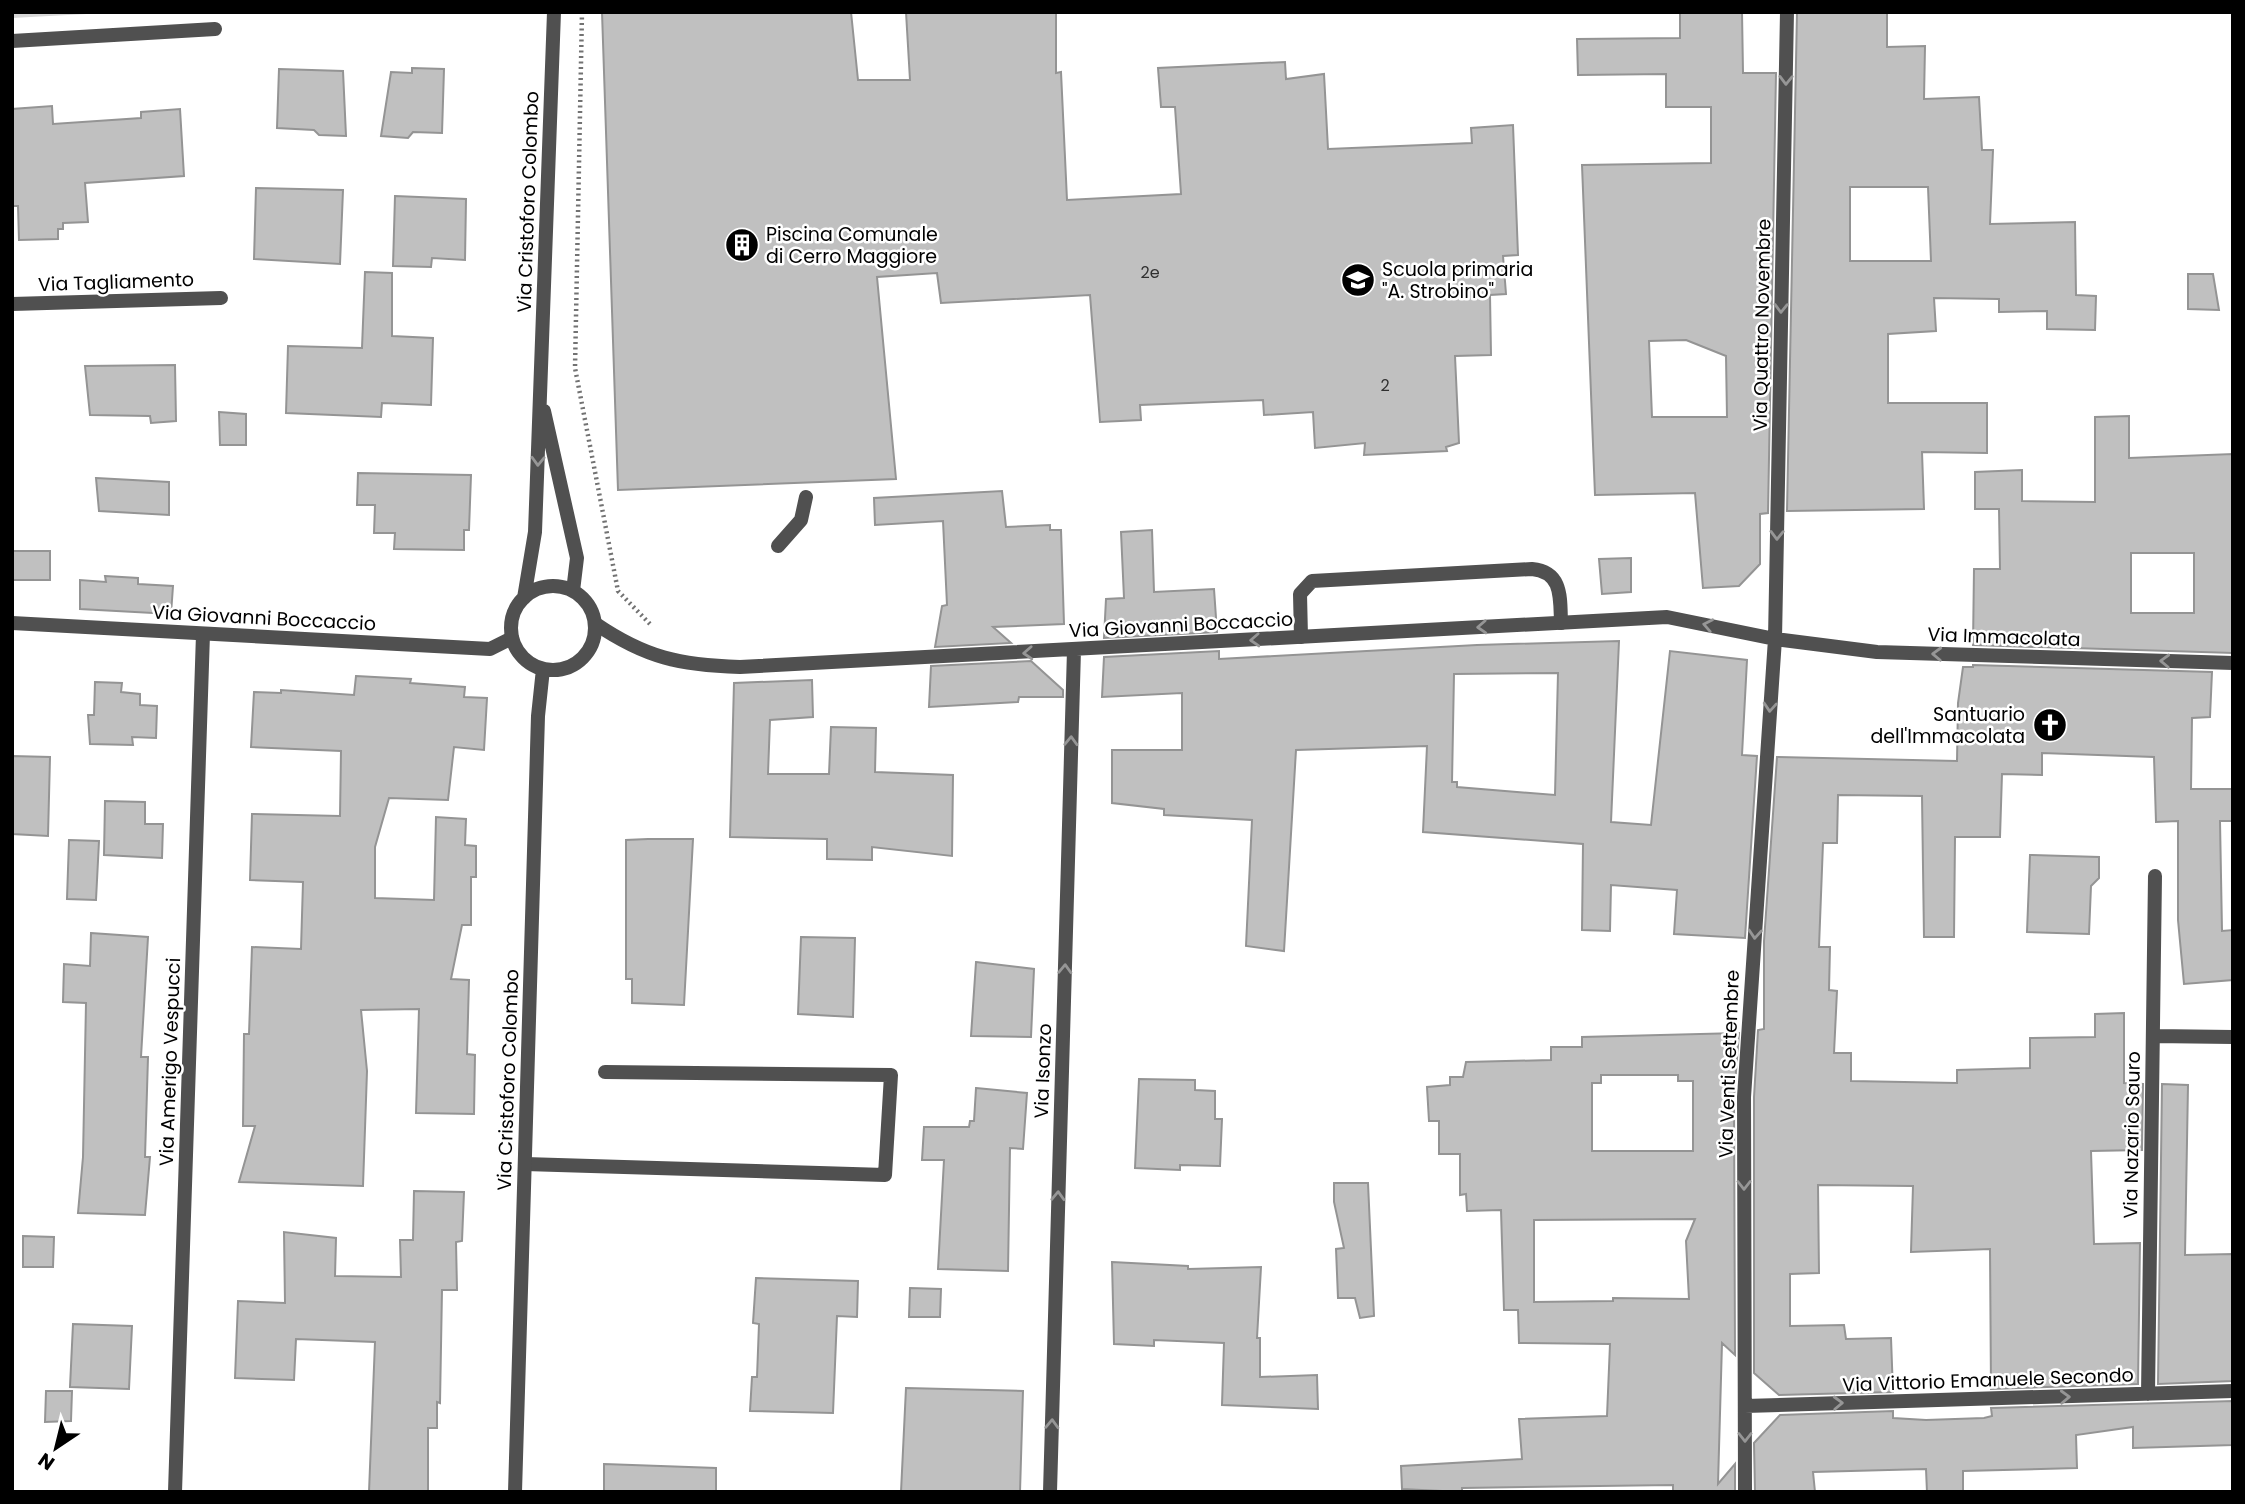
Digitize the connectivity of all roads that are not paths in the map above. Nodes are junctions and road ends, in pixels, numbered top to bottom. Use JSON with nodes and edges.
{"nodes":[{"id":1,"x":554,"y":12,"type":"edge"},
{"id":2,"x":1787,"y":12,"type":"edge"},
{"id":3,"x":215,"y":29,"type":"dead end"},
{"id":4,"x":12,"y":41,"type":"edge"},
{"id":5,"x":221,"y":298,"type":"dead end"},
{"id":6,"x":12,"y":304,"type":"edge"},
{"id":7,"x":540,"y":392,"type":"junction"},
{"id":8,"x":806,"y":497,"type":"dead end"},
{"id":9,"x":778,"y":546,"type":"dead end"},
{"id":10,"x":573,"y":591,"type":"junction"},
{"id":11,"x":524,"y":598,"type":"junction"},
{"id":12,"x":12,"y":623,"type":"edge"},
{"id":13,"x":1561,"y":623,"type":"junction"},
{"id":14,"x":596,"y":624,"type":"junction"},
{"id":15,"x":203,"y":634,"type":"junction"},
{"id":16,"x":1301,"y":637,"type":"junction"},
{"id":17,"x":512,"y":638,"type":"junction"},
{"id":18,"x":1775,"y":639,"type":"junction"},
{"id":19,"x":1074,"y":650,"type":"junction"},
{"id":20,"x":2233,"y":663,"type":"edge"},
{"id":21,"x":543,"y":669,"type":"junction"},
{"id":22,"x":2155,"y":876,"type":"dead end"},
{"id":23,"x":2152,"y":1036,"type":"junction"},
{"id":24,"x":2233,"y":1037,"type":"edge"},
{"id":25,"x":605,"y":1072,"type":"dead end"},
{"id":26,"x":525,"y":1164,"type":"junction"},
{"id":27,"x":2233,"y":1391,"type":"edge"},
{"id":28,"x":2148,"y":1394,"type":"junction"},
{"id":29,"x":1745,"y":1406,"type":"junction"},
{"id":30,"x":175,"y":1492,"type":"edge"},
{"id":31,"x":515,"y":1492,"type":"edge"},
{"id":32,"x":1050,"y":1492,"type":"edge"},
{"id":33,"x":1745,"y":1492,"type":"edge"}],
"edges":[{"from":1,"to":7,"type":"street","name":"Via Cristoforo Colombo"},
{"from":2,"to":18,"type":"street","name":"Via Quattro Novembre","one_way":true},
{"from":3,"to":4,"type":"street"},
{"from":5,"to":6,"type":"street","name":"Via Tagliamento"},
{"from":7,"to":10,"type":"street","name":"Via Cristoforo Colombo"},
{"from":7,"to":11,"type":"street","name":"Via Cristoforo Colombo","one_way":true},
{"from":8,"to":9,"type":"street"},
{"from":10,"to":11,"type":"street"},
{"from":10,"to":14,"type":"street"},
{"from":11,"to":17,"type":"street","name":"Via Cristoforo Colombo"},
{"from":12,"to":15,"type":"street","name":"Via Giovanni Boccaccio"},
{"from":13,"to":16,"type":"street","name":"Via Giovanni Boccaccio","one_way":true},
{"from":13,"to":16,"type":"street"},
{"from":18,"to":13,"type":"street","name":"Via Giovanni Boccaccio","one_way":true},
{"from":19,"to":14,"type":"street","name":"Via Giovanni Boccaccio","one_way":true},
{"from":14,"to":21,"type":"street"},
{"from":15,"to":17,"type":"street","name":"Via Giovanni Boccaccio"},
{"from":15,"to":30,"type":"street","name":"Via Amerigo Vespucci"},
{"from":16,"to":19,"type":"street","name":"Via Giovanni Boccaccio","one_way":true},
{"from":17,"to":21,"type":"street"},
{"from":20,"to":18,"type":"street","name":"Via Immacolata","one_way":true},
{"from":18,"to":29,"type":"street","name":"Via Venti Settembre","one_way":true},
{"from":32,"to":19,"type":"street","name":"Via Isonzo","one_way":true},
{"from":21,"to":26,"type":"street","name":"Via Cristoforo Colombo"},
{"from":22,"to":23,"type":"street","name":"Via Nazario Sauro"},
{"from":23,"to":24,"type":"street"},
{"from":23,"to":28,"type":"street","name":"Via Nazario Sauro"},
{"from":25,"to":26,"type":"street"},
{"from":26,"to":31,"type":"street","name":"Via Cristoforo Colombo"},
{"from":27,"to":28,"type":"street","name":"Via Vittorio Emanuele Secondo"},
{"from":29,"to":28,"type":"street","name":"Via Vittorio Emanuele Secondo","one_way":true},
{"from":29,"to":33,"type":"street","name":"Via Venti Settembre","one_way":true}]}
